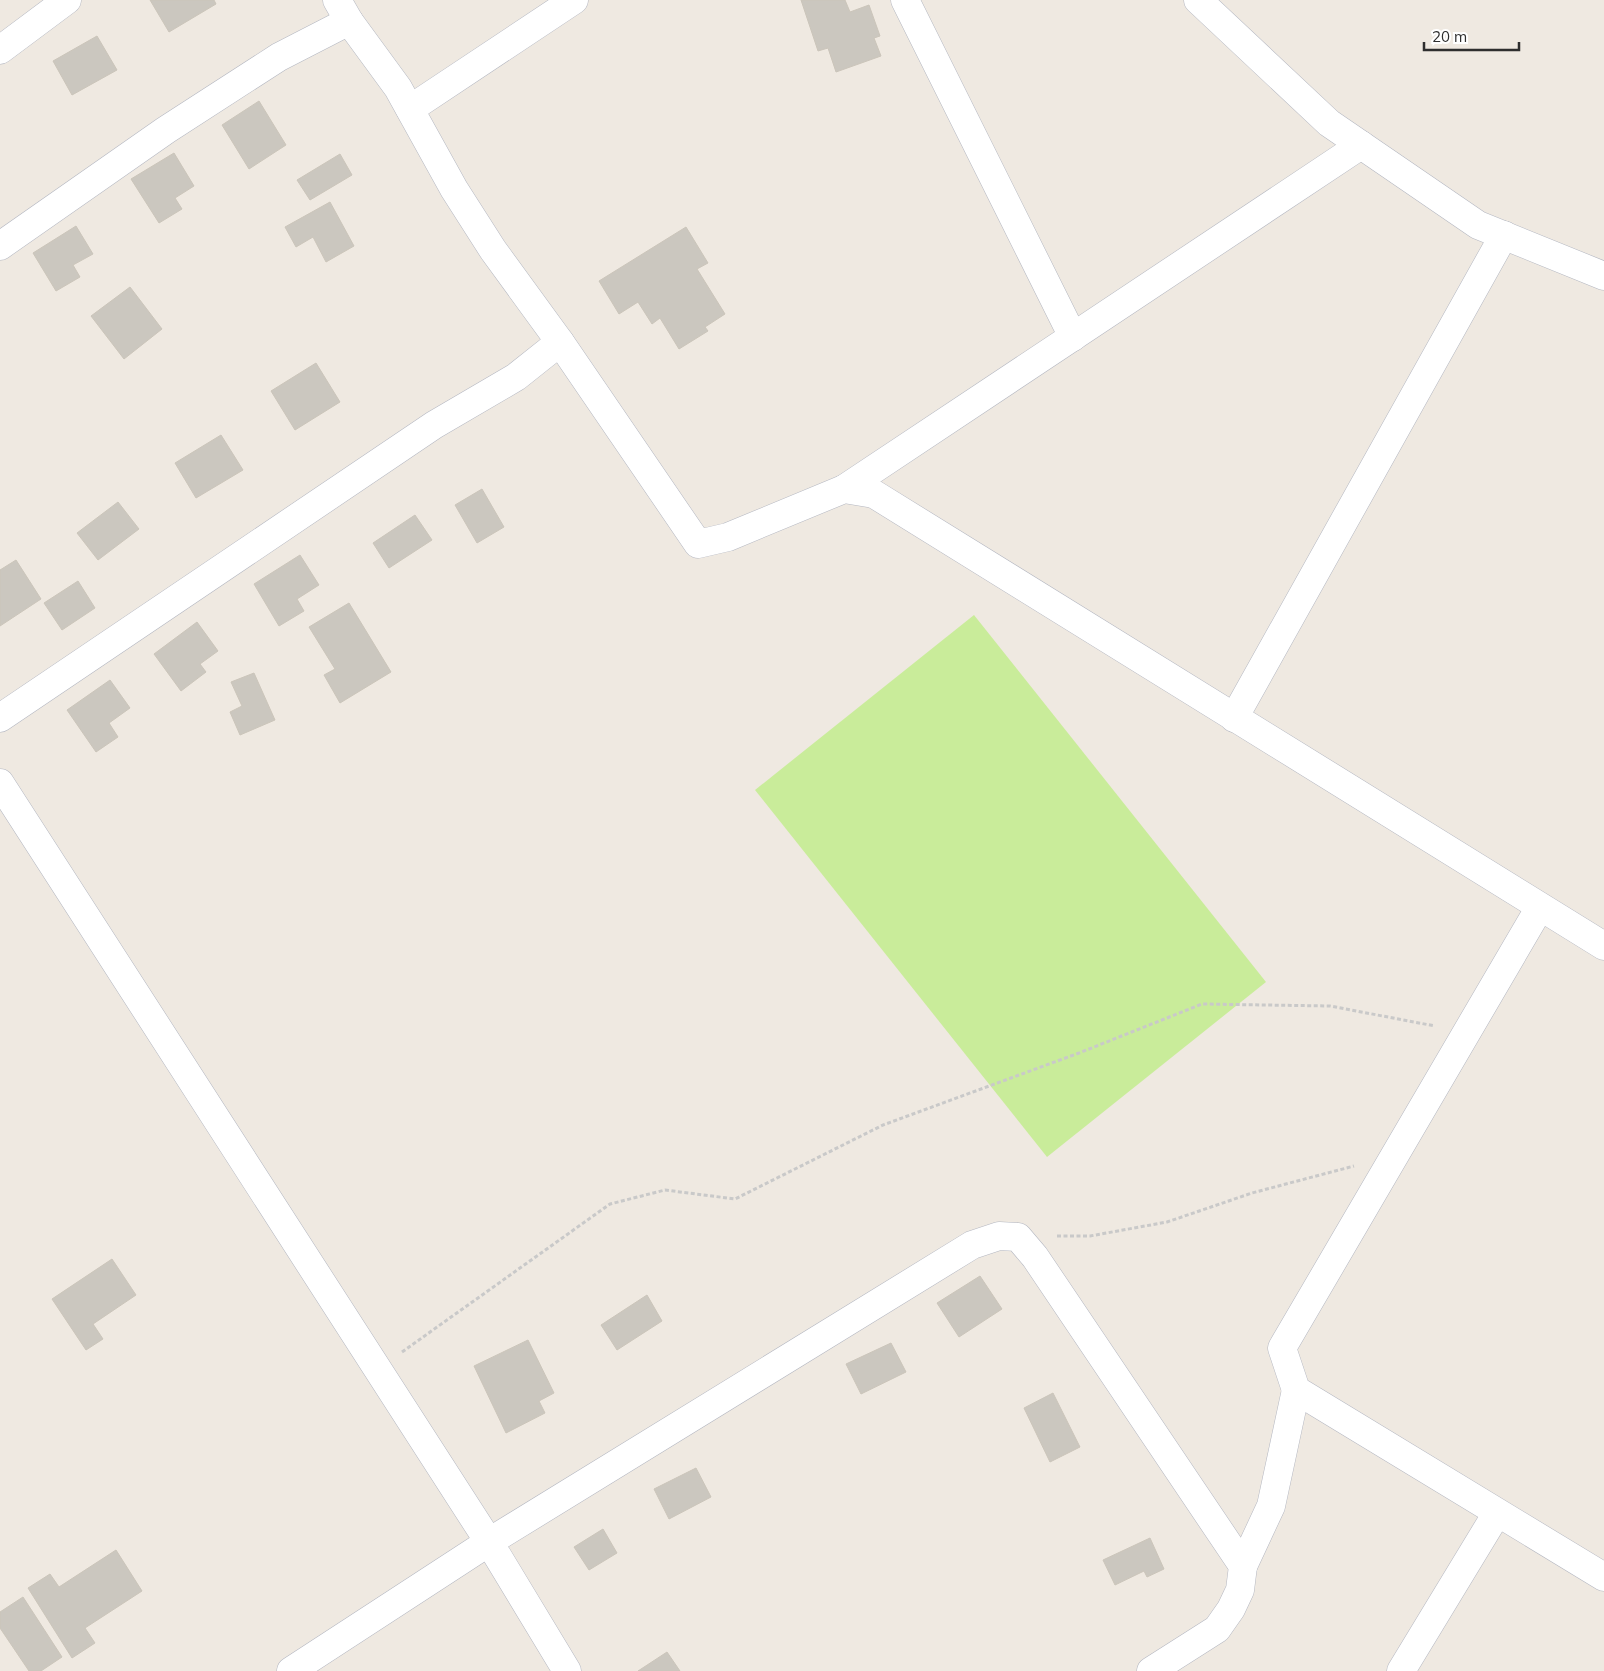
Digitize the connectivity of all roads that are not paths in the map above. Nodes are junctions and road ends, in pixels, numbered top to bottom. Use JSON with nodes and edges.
{"nodes":[{"id":1,"x":67,"y":0,"type":"edge"},
{"id":2,"x":574,"y":0,"type":"edge"},
{"id":3,"x":905,"y":0,"type":"edge"},
{"id":4,"x":1198,"y":0,"type":"edge"},
{"id":5,"x":343,"y":10,"type":"edge"},
{"id":6,"x":0,"y":50,"type":"edge"},
{"id":7,"x":410,"y":109,"type":"junction"},
{"id":8,"x":1361,"y":145,"type":"junction"},
{"id":9,"x":1504,"y":235,"type":"junction"},
{"id":10,"x":0,"y":246,"type":"edge"},
{"id":11,"x":1604,"y":276,"type":"edge"},
{"id":12,"x":1073,"y":337,"type":"junction"},
{"id":13,"x":560,"y":342,"type":"junction"},
{"id":14,"x":844,"y":489,"type":"junction"},
{"id":15,"x":0,"y":718,"type":"edge"},
{"id":16,"x":1234,"y":718,"type":"junction"},
{"id":17,"x":0,"y":783,"type":"edge"},
{"id":18,"x":1540,"y":907,"type":"junction"},
{"id":19,"x":1604,"y":946,"type":"edge"},
{"id":20,"x":1296,"y":1390,"type":"junction"},
{"id":21,"x":1497,"y":1512,"type":"junction"},
{"id":22,"x":489,"y":1542,"type":"junction"},
{"id":23,"x":1242,"y":1566,"type":"junction"},
{"id":24,"x":1604,"y":1577,"type":"edge"},
{"id":25,"x":291,"y":1671,"type":"edge"},
{"id":26,"x":567,"y":1671,"type":"edge"},
{"id":27,"x":1151,"y":1671,"type":"edge"},
{"id":28,"x":1401,"y":1671,"type":"edge"}],
"edges":[{"from":1,"to":6,"type":"street"},
{"from":2,"to":7,"type":"street"},
{"from":3,"to":12,"type":"street"},
{"from":4,"to":8,"type":"street"},
{"from":5,"to":7,"type":"street"},
{"from":5,"to":10,"type":"street"},
{"from":7,"to":13,"type":"street"},
{"from":8,"to":9,"type":"street"},
{"from":8,"to":12,"type":"street"},
{"from":9,"to":11,"type":"street"},
{"from":9,"to":16,"type":"street"},
{"from":12,"to":14,"type":"street"},
{"from":13,"to":14,"type":"street"},
{"from":13,"to":15,"type":"street"},
{"from":14,"to":16,"type":"street"},
{"from":16,"to":18,"type":"street"},
{"from":17,"to":22,"type":"street"},
{"from":18,"to":19,"type":"street"},
{"from":18,"to":20,"type":"street"},
{"from":20,"to":21,"type":"street"},
{"from":20,"to":23,"type":"street"},
{"from":21,"to":24,"type":"street"},
{"from":21,"to":28,"type":"street"},
{"from":22,"to":23,"type":"street"},
{"from":22,"to":25,"type":"street"},
{"from":22,"to":26,"type":"street"},
{"from":23,"to":27,"type":"street"}]}
